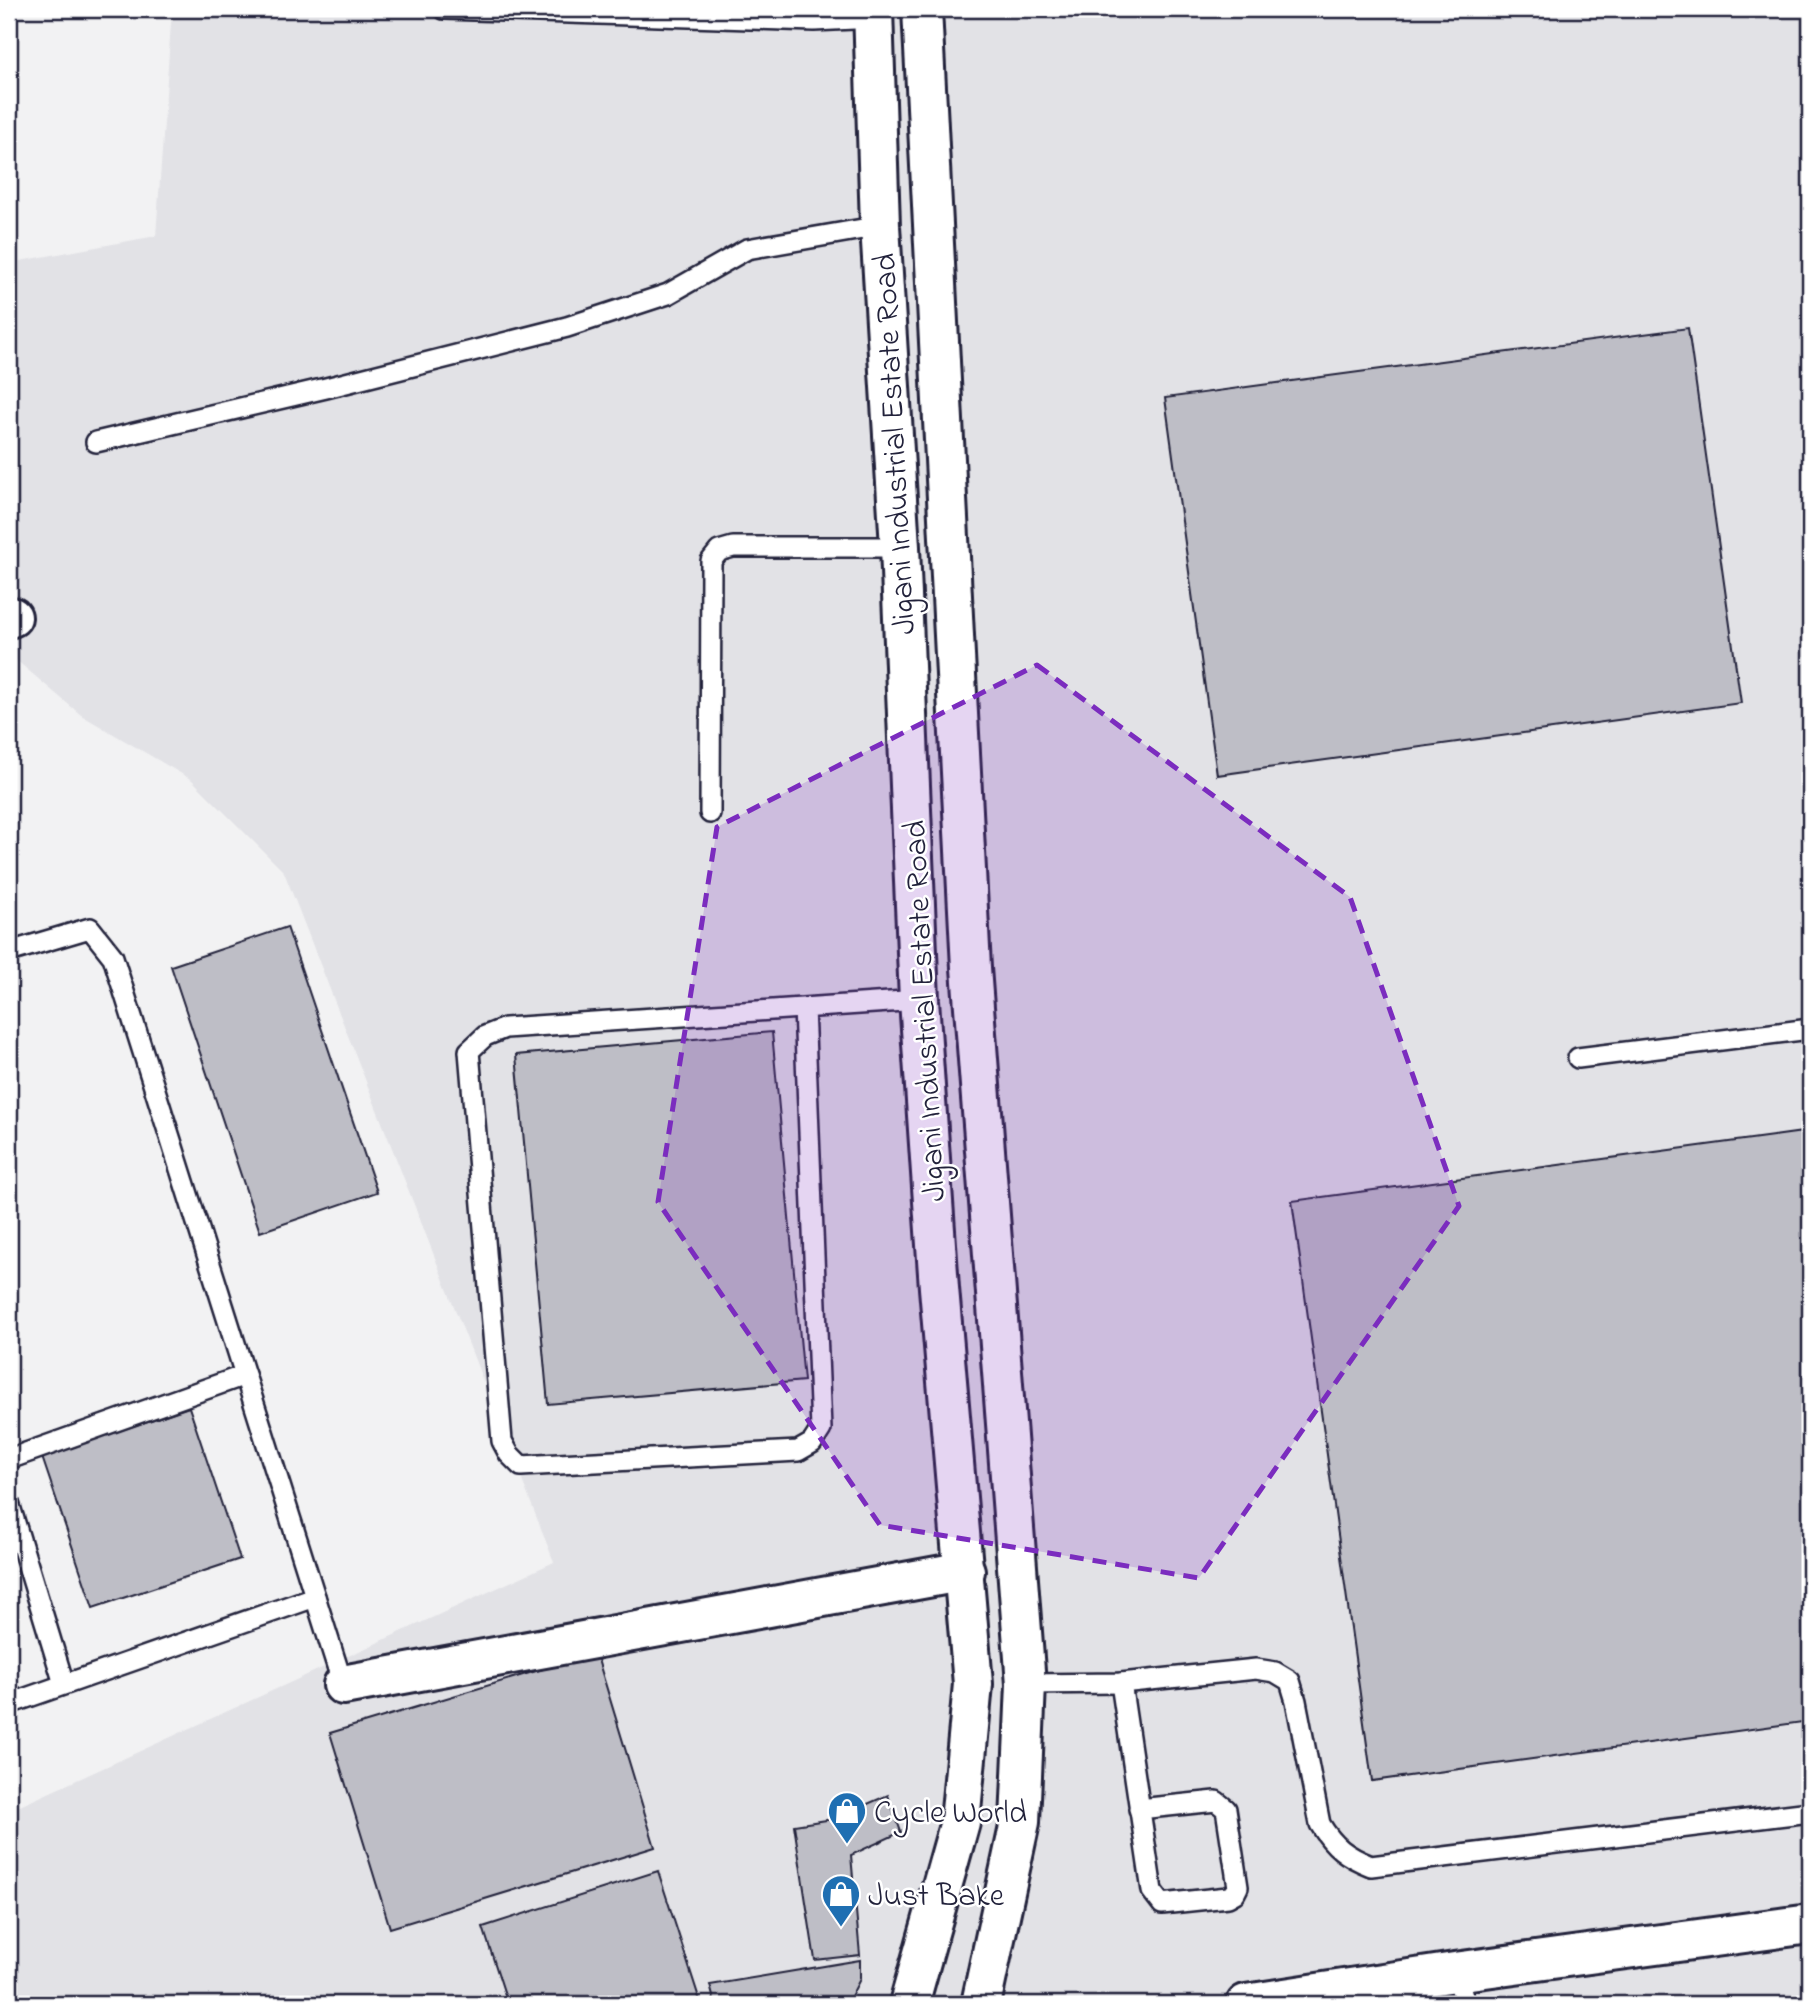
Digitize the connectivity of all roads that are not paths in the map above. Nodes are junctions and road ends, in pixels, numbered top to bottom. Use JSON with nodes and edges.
{"nodes":[{"id":1,"x":444,"y":9,"type":"edge"},
{"id":2,"x":922,"y":9,"type":"edge"},
{"id":3,"x":873,"y":13,"type":"edge"},
{"id":4,"x":880,"y":226,"type":"junction"},
{"id":5,"x":96,"y":442,"type":"dead end"},
{"id":6,"x":900,"y":547,"type":"junction"},
{"id":7,"x":710,"y":813,"type":"dead end"},
{"id":8,"x":9,"y":952,"type":"edge"},
{"id":9,"x":919,"y":1000,"type":"junction"},
{"id":10,"x":804,"y":1008,"type":"junction"},
{"id":11,"x":1810,"y":1029,"type":"edge"},
{"id":12,"x":1578,"y":1058,"type":"dead end"},
{"id":13,"x":245,"y":1375,"type":"junction"},
{"id":14,"x":9,"y":1459,"type":"edge"},
{"id":15,"x":9,"y":1503,"type":"edge"},
{"id":16,"x":965,"y":1571,"type":"junction"},
{"id":17,"x":315,"y":1597,"type":"junction"},
{"id":18,"x":1121,"y":1683,"type":"junction"},
{"id":19,"x":64,"y":1684,"type":"junction"},
{"id":20,"x":1026,"y":1684,"type":"junction"},
{"id":21,"x":343,"y":1685,"type":"joint"},
{"id":22,"x":9,"y":1704,"type":"edge"},
{"id":23,"x":1139,"y":1809,"type":"junction"},
{"id":24,"x":1810,"y":1812,"type":"edge"},
{"id":25,"x":1810,"y":1924,"type":"edge"},
{"id":26,"x":1460,"y":1988,"type":"edge"},
{"id":27,"x":909,"y":2004,"type":"edge"},
{"id":28,"x":981,"y":2004,"type":"edge"},
{"id":29,"x":1245,"y":2004,"type":"edge"}],
"edges":[{"from":1,"to":3,"type":"lane"},
{"from":2,"to":20,"type":"main road","name":"Jigani Industrial Estate Road"},
{"from":3,"to":4,"type":"main road","name":"Jigani Industrial Estate Road"},
{"from":4,"to":5,"type":"lane"},
{"from":4,"to":6,"type":"main road","name":"Jigani Industrial Estate Road"},
{"from":6,"to":7,"type":"lane"},
{"from":6,"to":9,"type":"main road","name":"Jigani Industrial Estate Road"},
{"from":8,"to":13,"type":"lane"},
{"from":9,"to":10,"type":"lane"},
{"from":9,"to":16,"type":"main road","name":"Jigani Industrial Estate Road"},
{"from":10,"to":10,"type":"lane"},
{"from":11,"to":12,"type":"lane"},
{"from":13,"to":14,"type":"lane"},
{"from":13,"to":17,"type":"lane"},
{"from":15,"to":19,"type":"lane"},
{"from":16,"to":21,"type":"main road"},
{"from":16,"to":27,"type":"main road","name":"Jigani Industrial Estate Road"},
{"from":17,"to":19,"type":"lane"},
{"from":17,"to":21,"type":"lane"},
{"from":18,"to":20,"type":"lane"},
{"from":18,"to":23,"type":"lane"},
{"from":18,"to":24,"type":"lane"},
{"from":19,"to":22,"type":"lane"},
{"from":20,"to":28,"type":"main road","name":"Jigani Industrial Estate Road"},
{"from":23,"to":23,"type":"lane"},
{"from":25,"to":26,"type":"main road"},
{"from":26,"to":29,"type":"main road"}]}
